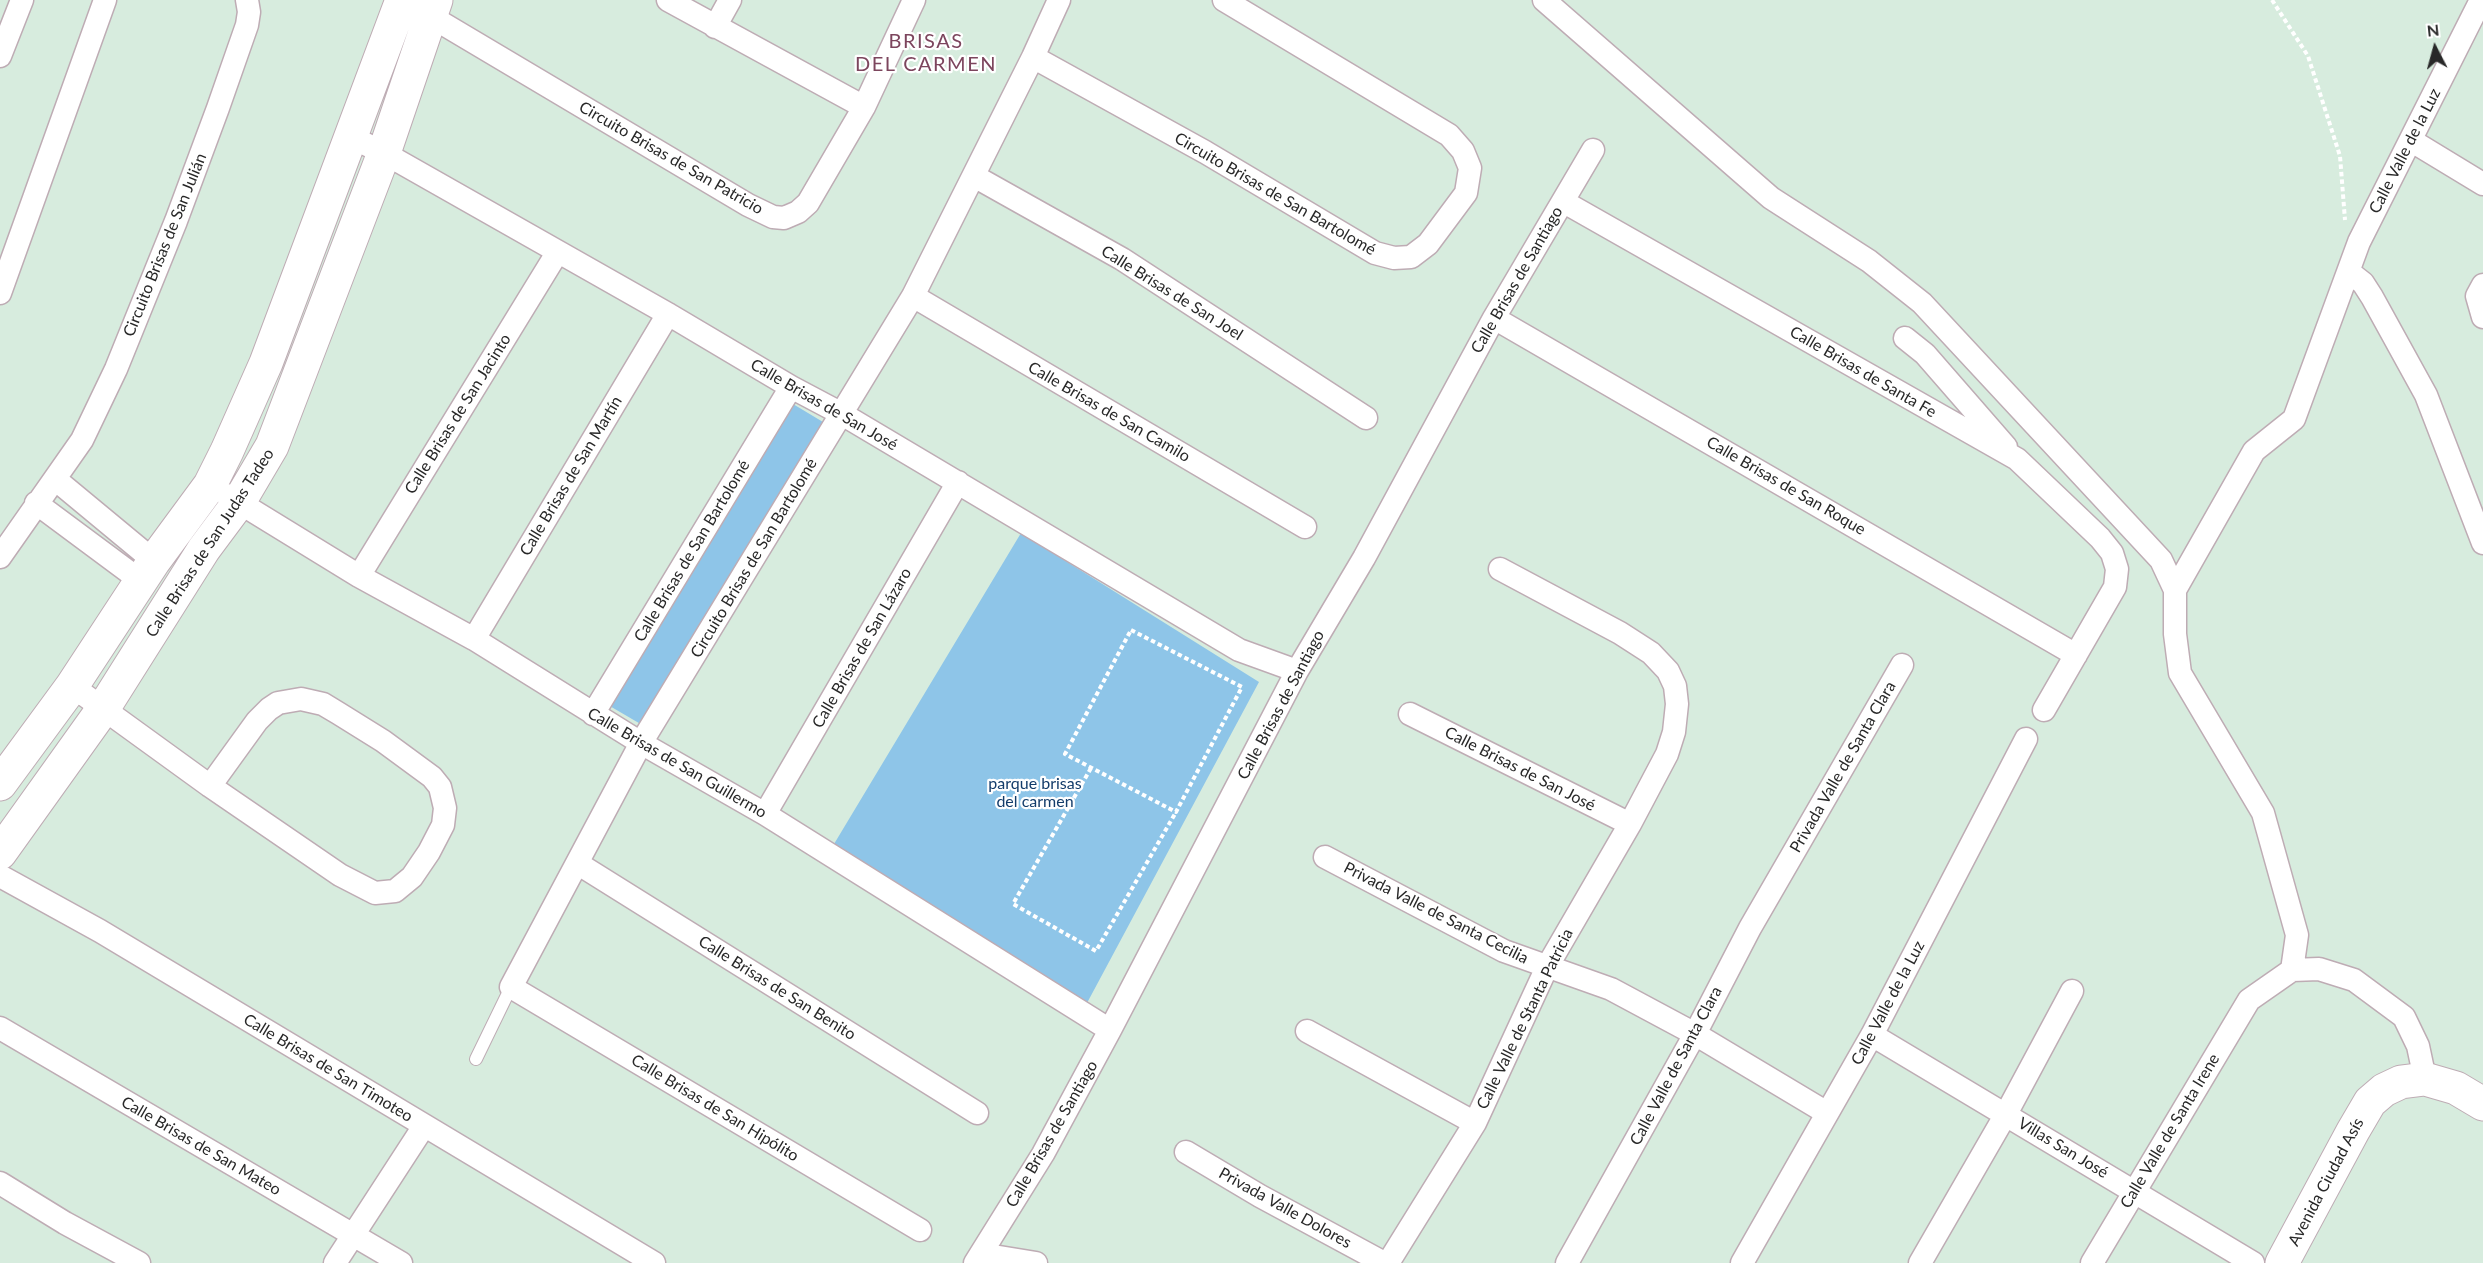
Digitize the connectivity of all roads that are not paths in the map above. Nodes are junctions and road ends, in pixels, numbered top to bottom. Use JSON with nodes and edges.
{"nodes":[{"id":1,"x":22,"y":0,"type":"edge"},
{"id":2,"x":105,"y":0,"type":"edge"},
{"id":3,"x":247,"y":0,"type":"edge"},
{"id":4,"x":402,"y":0,"type":"edge"},
{"id":5,"x":668,"y":0,"type":"edge"},
{"id":6,"x":730,"y":0,"type":"edge"},
{"id":7,"x":914,"y":0,"type":"edge"},
{"id":8,"x":1059,"y":0,"type":"edge"},
{"id":9,"x":1224,"y":0,"type":"edge"},
{"id":10,"x":1544,"y":0,"type":"edge"},
{"id":11,"x":2481,"y":0,"type":"edge"},
{"id":12,"x":433,"y":8,"type":"edge"},
{"id":13,"x":715,"y":27,"type":"junction"},
{"id":14,"x":0,"y":56,"type":"edge"},
{"id":15,"x":1033,"y":57,"type":"junction"},
{"id":16,"x":864,"y":106,"type":"junction"},
{"id":17,"x":351,"y":137,"type":"junction"},
{"id":18,"x":2412,"y":141,"type":"junction"},
{"id":19,"x":1593,"y":150,"type":"dead end"},
{"id":20,"x":384,"y":153,"type":"junction"},
{"id":21,"x":974,"y":176,"type":"junction"},
{"id":22,"x":2483,"y":184,"type":"edge"},
{"id":23,"x":1563,"y":202,"type":"junction"},
{"id":24,"x":557,"y":253,"type":"junction"},
{"id":25,"x":2349,"y":272,"type":"junction"},
{"id":26,"x":2482,"y":285,"type":"edge"},
{"id":27,"x":0,"y":293,"type":"edge"},
{"id":28,"x":913,"y":296,"type":"junction"},
{"id":29,"x":668,"y":314,"type":"junction"},
{"id":30,"x":2483,"y":317,"type":"edge"},
{"id":31,"x":1494,"y":318,"type":"junction"},
{"id":32,"x":1905,"y":338,"type":"dead end"},
{"id":33,"x":791,"y":387,"type":"junction"},
{"id":34,"x":842,"y":414,"type":"junction"},
{"id":35,"x":1366,"y":418,"type":"dead end"},
{"id":36,"x":2017,"y":459,"type":"junction"},
{"id":37,"x":55,"y":479,"type":"junction"},
{"id":38,"x":958,"y":482,"type":"junction"},
{"id":39,"x":210,"y":485,"type":"junction"},
{"id":40,"x":239,"y":502,"type":"junction"},
{"id":41,"x":36,"y":503,"type":"junction"},
{"id":42,"x":1305,"y":527,"type":"dead end"},
{"id":43,"x":2483,"y":543,"type":"edge"},
{"id":44,"x":0,"y":557,"type":"edge"},
{"id":45,"x":1500,"y":569,"type":"dead end"},
{"id":46,"x":147,"y":571,"type":"junction"},
{"id":47,"x":359,"y":576,"type":"junction"},
{"id":48,"x":2175,"y":590,"type":"junction"},
{"id":49,"x":474,"y":639,"type":"junction"},
{"id":50,"x":2076,"y":655,"type":"junction"},
{"id":51,"x":1902,"y":665,"type":"dead end"},
{"id":52,"x":1297,"y":671,"type":"junction"},
{"id":53,"x":72,"y":686,"type":"junction"},
{"id":54,"x":103,"y":709,"type":"junction"},
{"id":55,"x":2044,"y":710,"type":"dead end"},
{"id":56,"x":593,"y":714,"type":"junction"},
{"id":57,"x":1410,"y":714,"type":"dead end"},
{"id":58,"x":2026,"y":739,"type":"dead end"},
{"id":59,"x":641,"y":743,"type":"junction"},
{"id":60,"x":29,"y":746,"type":"junction"},
{"id":61,"x":62,"y":769,"type":"junction"},
{"id":62,"x":0,"y":784,"type":"edge"},
{"id":63,"x":210,"y":786,"type":"junction"},
{"id":64,"x":765,"y":814,"type":"junction"},
{"id":65,"x":1629,"y":824,"type":"junction"},
{"id":66,"x":0,"y":853,"type":"edge"},
{"id":67,"x":1325,"y":857,"type":"dead end"},
{"id":68,"x":577,"y":863,"type":"junction"},
{"id":69,"x":1785,"y":868,"type":"joint"},
{"id":70,"x":0,"y":876,"type":"edge"},
{"id":71,"x":1547,"y":967,"type":"junction"},
{"id":72,"x":2292,"y":970,"type":"junction"},
{"id":73,"x":511,"y":987,"type":"junction"},
{"id":74,"x":2072,"y":991,"type":"dead end"},
{"id":75,"x":0,"y":1028,"type":"edge"},
{"id":76,"x":1110,"y":1030,"type":"junction"},
{"id":77,"x":1307,"y":1031,"type":"dead end"},
{"id":78,"x":1695,"y":1035,"type":"junction"},
{"id":79,"x":1872,"y":1035,"type":"junction"},
{"id":80,"x":476,"y":1059,"type":"dead end"},
{"id":81,"x":2425,"y":1080,"type":"junction"},
{"id":82,"x":2483,"y":1104,"type":"edge"},
{"id":83,"x":976,"y":1113,"type":"dead end"},
{"id":84,"x":1827,"y":1113,"type":"junction"},
{"id":85,"x":2006,"y":1114,"type":"junction"},
{"id":86,"x":1475,"y":1123,"type":"junction"},
{"id":87,"x":424,"y":1126,"type":"junction"},
{"id":88,"x":1186,"y":1152,"type":"dead end"},
{"id":89,"x":0,"y":1183,"type":"edge"},
{"id":90,"x":2133,"y":1191,"type":"junction"},
{"id":91,"x":920,"y":1230,"type":"dead end"},
{"id":92,"x":354,"y":1235,"type":"junction"},
{"id":93,"x":978,"y":1259,"type":"edge"},
{"id":94,"x":139,"y":1263,"type":"edge"},
{"id":95,"x":335,"y":1263,"type":"edge"},
{"id":96,"x":401,"y":1263,"type":"edge"},
{"id":97,"x":654,"y":1263,"type":"edge"},
{"id":98,"x":1036,"y":1263,"type":"edge"},
{"id":99,"x":1386,"y":1263,"type":"edge"},
{"id":100,"x":1567,"y":1263,"type":"edge"},
{"id":101,"x":1742,"y":1263,"type":"edge"},
{"id":102,"x":1920,"y":1263,"type":"edge"},
{"id":103,"x":2092,"y":1263,"type":"edge"},
{"id":104,"x":2253,"y":1263,"type":"edge"},
{"id":105,"x":2282,"y":1263,"type":"edge"}],
"edges":[{"from":1,"to":14,"type":"street"},
{"from":2,"to":27,"type":"street"},
{"from":3,"to":37,"type":"street","name":"Circuito Brisas de San Julián"},
{"from":4,"to":17,"type":"street","name":"Calle Brisas de San Judas Tadeo"},
{"from":5,"to":13,"type":"street"},
{"from":6,"to":13,"type":"street"},
{"from":7,"to":16,"type":"street","name":"Circuito Brisas de San Patricio"},
{"from":8,"to":15,"type":"street","name":"Circuito Brisas de San Bartolomé"},
{"from":9,"to":15,"type":"street","name":"Circuito Brisas de San Bartolomé"},
{"from":10,"to":48,"type":"street"},
{"from":11,"to":18,"type":"street","name":"Calle Valle de la Luz"},
{"from":12,"to":16,"type":"street","name":"Circuito Brisas de San Patricio"},
{"from":12,"to":20,"type":"street","name":"Calle Brisas de San Judas Tadeo"},
{"from":13,"to":16,"type":"street"},
{"from":15,"to":21,"type":"street","name":"Circuito Brisas de San Bartolomé"},
{"from":17,"to":20,"type":"street","name":"Calle Brisas de San José"},
{"from":17,"to":39,"type":"street","name":"Calle Brisas de San Judas Tadeo"},
{"from":18,"to":22,"type":"street"},
{"from":18,"to":25,"type":"street","name":"Calle Valle de la Luz"},
{"from":19,"to":23,"type":"street","name":"Calle Brisas de Santiago"},
{"from":20,"to":24,"type":"street","name":"Calle Brisas de San José"},
{"from":20,"to":40,"type":"street","name":"Calle Brisas de San Judas Tadeo"},
{"from":21,"to":28,"type":"street","name":"Circuito Brisas de San Bartolomé"},
{"from":21,"to":35,"type":"street","name":"Calle Brisas de San Joel"},
{"from":23,"to":31,"type":"street","name":"Calle Brisas de Santiago"},
{"from":23,"to":36,"type":"street","name":"Calle Brisas de Santa Fe"},
{"from":24,"to":29,"type":"street","name":"Calle Brisas de San José"},
{"from":24,"to":47,"type":"street","name":"Calle Brisas de San Jacinto"},
{"from":25,"to":43,"type":"street"},
{"from":25,"to":48,"type":"street","name":"Calle Valle de la Luz"},
{"from":26,"to":30,"type":"street"},
{"from":28,"to":34,"type":"street","name":"Circuito Brisas de San Bartolomé"},
{"from":28,"to":42,"type":"street","name":"Calle Brisas de San Camilo"},
{"from":29,"to":33,"type":"street","name":"Calle Brisas de San José"},
{"from":29,"to":49,"type":"street","name":"Calle Brisas de San Martín"},
{"from":31,"to":50,"type":"street","name":"Calle Brisas de San Roque"},
{"from":31,"to":52,"type":"street","name":"Calle Brisas de Santiago"},
{"from":32,"to":36,"type":"street"},
{"from":33,"to":34,"type":"street","name":"Calle Brisas de San José"},
{"from":33,"to":56,"type":"street","name":"Calle Brisas de San Bartolomé"},
{"from":34,"to":38,"type":"street","name":"Calle Brisas de San José"},
{"from":34,"to":59,"type":"street","name":"Circuito Brisas de San Bartolomé"},
{"from":36,"to":50,"type":"street","name":"Calle Brisas de Santa Fe"},
{"from":37,"to":41,"type":"street","name":"Circuito Brisas de San Julián"},
{"from":37,"to":46,"type":"street"},
{"from":38,"to":52,"type":"street","name":"Calle Brisas de San José"},
{"from":38,"to":64,"type":"street","name":"Calle Brisas de San Lázaro"},
{"from":39,"to":40,"type":"street","name":"Calle Brisas de San Guillermo"},
{"from":39,"to":46,"type":"street","name":"Calle Brisas de San Judas Tadeo"},
{"from":40,"to":47,"type":"street","name":"Calle Brisas de San Guillermo"},
{"from":40,"to":54,"type":"street","name":"Calle Brisas de San Judas Tadeo"},
{"from":41,"to":44,"type":"street","name":"Circuito Brisas de San Julián"},
{"from":41,"to":46,"type":"street"},
{"from":45,"to":65,"type":"street","name":"Calle Valle de Stanta Patricia"},
{"from":46,"to":53,"type":"street","name":"Calle Brisas de San Judas Tadeo"},
{"from":47,"to":49,"type":"street","name":"Calle Brisas de San Guillermo"},
{"from":48,"to":72,"type":"street"},
{"from":49,"to":56,"type":"street","name":"Calle Brisas de San Guillermo"},
{"from":50,"to":55,"type":"street"},
{"from":51,"to":69,"type":"street","name":"Privada Valle de Santa Clara"},
{"from":52,"to":76,"type":"street","name":"Calle Brisas de Santiago"},
{"from":53,"to":54,"type":"street"},
{"from":53,"to":60,"type":"street","name":"Calle Brisas de San Judas Tadeo"},
{"from":54,"to":61,"type":"street","name":"Calle Brisas de San Judas Tadeo"},
{"from":54,"to":63,"type":"street"},
{"from":56,"to":59,"type":"street","name":"Calle Brisas de San Guillermo"},
{"from":57,"to":65,"type":"street","name":"Calle Brisas de San José"},
{"from":58,"to":79,"type":"street","name":"Calle Valle de la Luz"},
{"from":59,"to":64,"type":"street","name":"Calle Brisas de San Guillermo"},
{"from":59,"to":68,"type":"street","name":"Circuito Brisas de San Bartolomé"},
{"from":60,"to":61,"type":"street"},
{"from":60,"to":62,"type":"street","name":"Calle Brisas de San Judas Tadeo"},
{"from":61,"to":66,"type":"street","name":"Calle Brisas de San Judas Tadeo"},
{"from":63,"to":63,"type":"street"},
{"from":64,"to":76,"type":"street","name":"Calle Brisas de San Guillermo"},
{"from":65,"to":71,"type":"street","name":"Calle Valle de Stanta Patricia"},
{"from":67,"to":71,"type":"street","name":"Privada Valle de Santa Cecilia"},
{"from":68,"to":73,"type":"street","name":"Circuito Brisas de San Bartolomé"},
{"from":68,"to":83,"type":"street","name":"Calle Brisas de San Benito"},
{"from":69,"to":78,"type":"street","name":"Calle Valle de Santa Clara"},
{"from":70,"to":87,"type":"street","name":"Calle Brisas de San Timoteo"},
{"from":71,"to":78,"type":"street","name":"Privada Valle de Santa Cecilia"},
{"from":71,"to":86,"type":"street","name":"Calle Valle de Stanta Patricia"},
{"from":72,"to":81,"type":"street"},
{"from":72,"to":90,"type":"street","name":"Calle Valle de Santa Irene"},
{"from":73,"to":80,"type":"lane","name":"Circuito Brisas de San Bartolomé"},
{"from":73,"to":91,"type":"street","name":"Calle Brisas de San Hipólito"},
{"from":74,"to":85,"type":"street"},
{"from":75,"to":92,"type":"street","name":"Calle Brisas de San Mateo"},
{"from":76,"to":93,"type":"street","name":"Calle Brisas de Santiago"},
{"from":77,"to":86,"type":"street"},
{"from":78,"to":84,"type":"street","name":"Privada Valle de Santa Cecilia"},
{"from":78,"to":100,"type":"street","name":"Calle Valle de Santa Clara"},
{"from":79,"to":84,"type":"street","name":"Calle Valle de la Luz"},
{"from":79,"to":85,"type":"street","name":"Villas San José"},
{"from":81,"to":82,"type":"street"},
{"from":81,"to":105,"type":"street","name":"Avenida Ciudad Asís"},
{"from":84,"to":101,"type":"street","name":"Calle Valle de la Luz"},
{"from":85,"to":90,"type":"street","name":"Villas San José"},
{"from":85,"to":102,"type":"street"},
{"from":86,"to":99,"type":"street","name":"Calle Valle de Stanta Patricia"},
{"from":87,"to":92,"type":"street"},
{"from":87,"to":97,"type":"street","name":"Calle Brisas de San Timoteo"},
{"from":88,"to":99,"type":"street","name":"Privada Valle Dolores"},
{"from":89,"to":94,"type":"street"},
{"from":90,"to":103,"type":"street","name":"Calle Valle de Santa Irene"},
{"from":90,"to":104,"type":"street","name":"Villas San José"},
{"from":92,"to":95,"type":"street"},
{"from":92,"to":96,"type":"street","name":"Calle Brisas de San Mateo"},
{"from":93,"to":98,"type":"street"}]}
